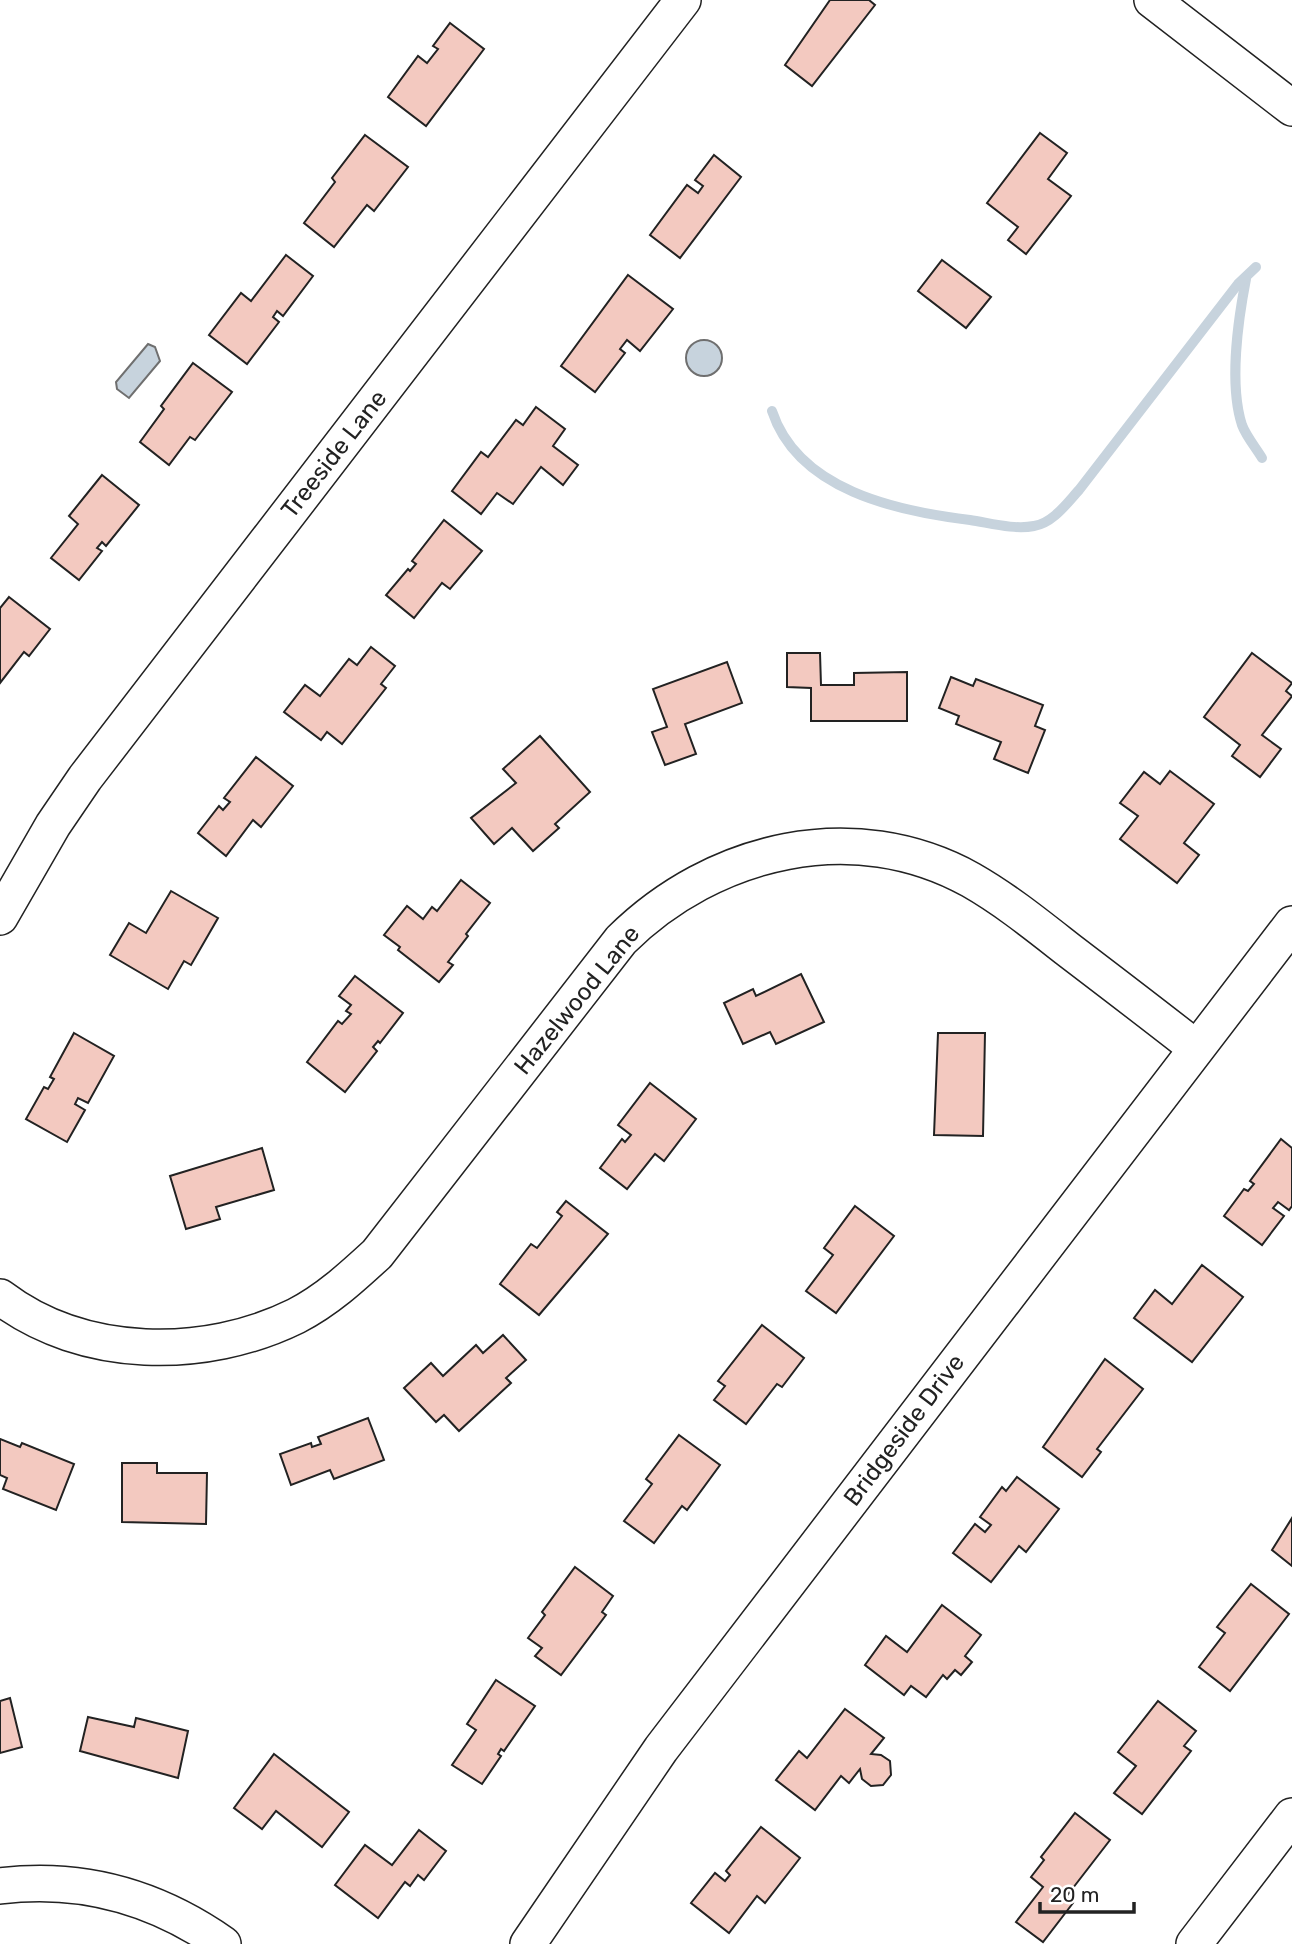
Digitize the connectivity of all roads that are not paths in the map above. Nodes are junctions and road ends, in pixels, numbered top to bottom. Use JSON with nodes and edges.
{"nodes":[{"id":1,"x":683,"y":0,"type":"edge"},
{"id":2,"x":1152,"y":0,"type":"edge"},
{"id":3,"x":1292,"y":108,"type":"edge"},
{"id":4,"x":0,"y":917,"type":"edge"},
{"id":5,"x":1292,"y":924,"type":"edge"},
{"id":6,"x":1196,"y":1048,"type":"junction"},
{"id":7,"x":0,"y":1297,"type":"edge"},
{"id":8,"x":1292,"y":1816,"type":"edge"},
{"id":9,"x":0,"y":1886,"type":"edge"},
{"id":10,"x":223,"y":1944,"type":"edge"},
{"id":11,"x":528,"y":1944,"type":"edge"},
{"id":12,"x":1194,"y":1944,"type":"edge"}],
"edges":[{"from":1,"to":4,"type":"street","name":"Treeside Lane"},
{"from":2,"to":3,"type":"street"},
{"from":5,"to":6,"type":"street","name":"Bridgeside Drive"},
{"from":6,"to":7,"type":"street","name":"Hazelwood Lane"},
{"from":6,"to":11,"type":"street","name":"Bridgeside Drive"},
{"from":8,"to":12,"type":"street"},
{"from":9,"to":10,"type":"street"}]}
